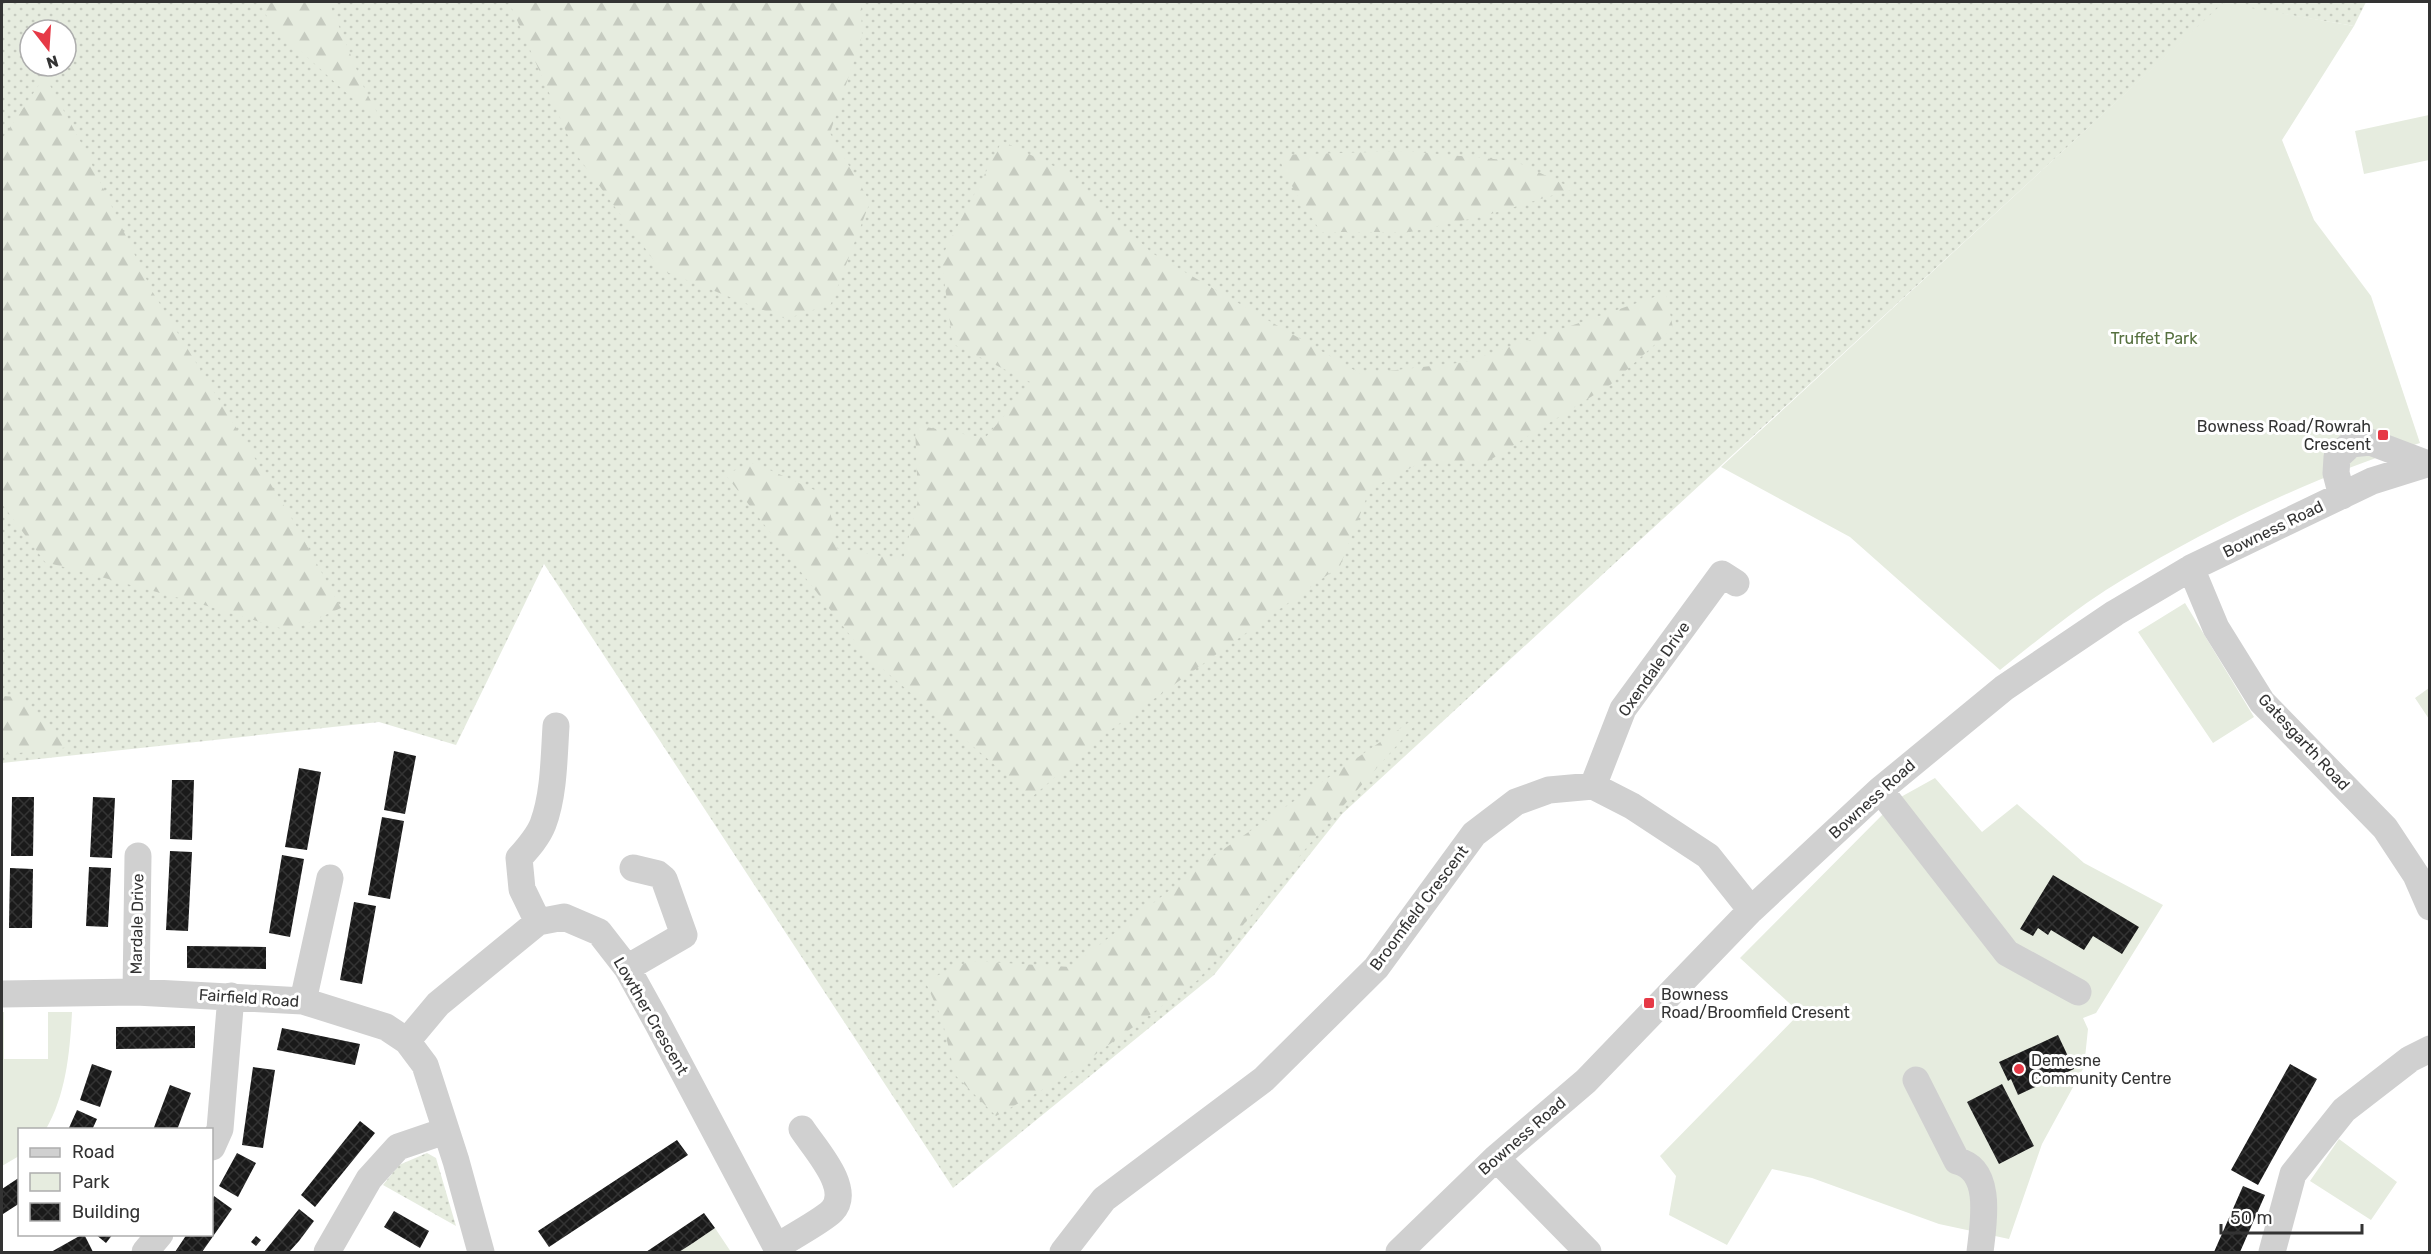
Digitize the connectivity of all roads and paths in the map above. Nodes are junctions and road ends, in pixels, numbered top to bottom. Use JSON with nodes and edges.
{"nodes":[{"id":1,"x":2429,"y":464,"type":"edge"},
{"id":2,"x":2342,"y":496,"type":"junction"},
{"id":3,"x":2192,"y":568,"type":"junction"},
{"id":4,"x":1736,"y":583,"type":"dead end"},
{"id":5,"x":556,"y":726,"type":"dead end"},
{"id":6,"x":1593,"y":786,"type":"junction"},
{"id":7,"x":1880,"y":790,"type":"junction"},
{"id":8,"x":138,"y":856,"type":"dead end"},
{"id":9,"x":633,"y":868,"type":"dead end"},
{"id":10,"x":330,"y":878,"type":"dead end"},
{"id":11,"x":2430,"y":907,"type":"edge"},
{"id":12,"x":1751,"y":910,"type":"junction"},
{"id":13,"x":538,"y":922,"type":"junction"},
{"id":14,"x":627,"y":968,"type":"junction"},
{"id":15,"x":136,"y":992,"type":"junction"},
{"id":16,"x":2078,"y":992,"type":"dead end"},
{"id":17,"x":231,"y":996,"type":"junction"},
{"id":18,"x":17,"y":1000,"type":"edge"},
{"id":19,"x":303,"y":1001,"type":"junction"},
{"id":20,"x":407,"y":1041,"type":"junction"},
{"id":21,"x":2430,"y":1049,"type":"edge"},
{"id":22,"x":1916,"y":1080,"type":"dead end"},
{"id":23,"x":802,"y":1129,"type":"dead end"},
{"id":24,"x":445,"y":1131,"type":"junction"},
{"id":25,"x":213,"y":1145,"type":"edge"},
{"id":26,"x":1496,"y":1158,"type":"junction"},
{"id":27,"x":158,"y":1236,"type":"edge"},
{"id":28,"x":777,"y":1250,"type":"edge"},
{"id":29,"x":145,"y":1252,"type":"edge"},
{"id":30,"x":327,"y":1252,"type":"edge"},
{"id":31,"x":481,"y":1252,"type":"edge"},
{"id":32,"x":1063,"y":1252,"type":"edge"},
{"id":33,"x":1399,"y":1252,"type":"edge"},
{"id":34,"x":1588,"y":1252,"type":"edge"},
{"id":35,"x":1980,"y":1252,"type":"edge"},
{"id":36,"x":2272,"y":1252,"type":"edge"}],
"edges":[{"from":1,"to":2,"type":"street","name":"Bowness Road"},
{"from":1,"to":2,"type":"street"},
{"from":2,"to":3,"type":"street","name":"Bowness Road"},
{"from":3,"to":7,"type":"street","name":"Bowness Road"},
{"from":3,"to":11,"type":"street","name":"Gatesgarth Road"},
{"from":4,"to":6,"type":"street","name":"Oxendale Drive"},
{"from":5,"to":13,"type":"street"},
{"from":6,"to":12,"type":"street"},
{"from":6,"to":32,"type":"street","name":"Broomfield Crescent"},
{"from":7,"to":12,"type":"street","name":"Bowness Road"},
{"from":7,"to":16,"type":"street"},
{"from":8,"to":15,"type":"street","name":"Mardale Drive"},
{"from":9,"to":14,"type":"street"},
{"from":10,"to":19,"type":"street"},
{"from":12,"to":26,"type":"street","name":"Bowness Road"},
{"from":13,"to":14,"type":"street","name":"Lowther Crescent"},
{"from":13,"to":20,"type":"street"},
{"from":14,"to":28,"type":"street","name":"Lowther Crescent"},
{"from":15,"to":17,"type":"street","name":"Fairfield Road"},
{"from":15,"to":18,"type":"street","name":"Fairfield Road"},
{"from":17,"to":19,"type":"street","name":"Fairfield Road"},
{"from":17,"to":25,"type":"street"},
{"from":19,"to":20,"type":"street","name":"Fairfield Road"},
{"from":20,"to":24,"type":"street","name":"Fairfield Road"},
{"from":21,"to":36,"type":"street"},
{"from":22,"to":35,"type":"street"},
{"from":23,"to":28,"type":"street"},
{"from":24,"to":30,"type":"street"},
{"from":24,"to":31,"type":"street","name":"Fairfield Road"},
{"from":26,"to":33,"type":"street","name":"Bowness Road"},
{"from":26,"to":34,"type":"street"},
{"from":27,"to":29,"type":"street"}]}
